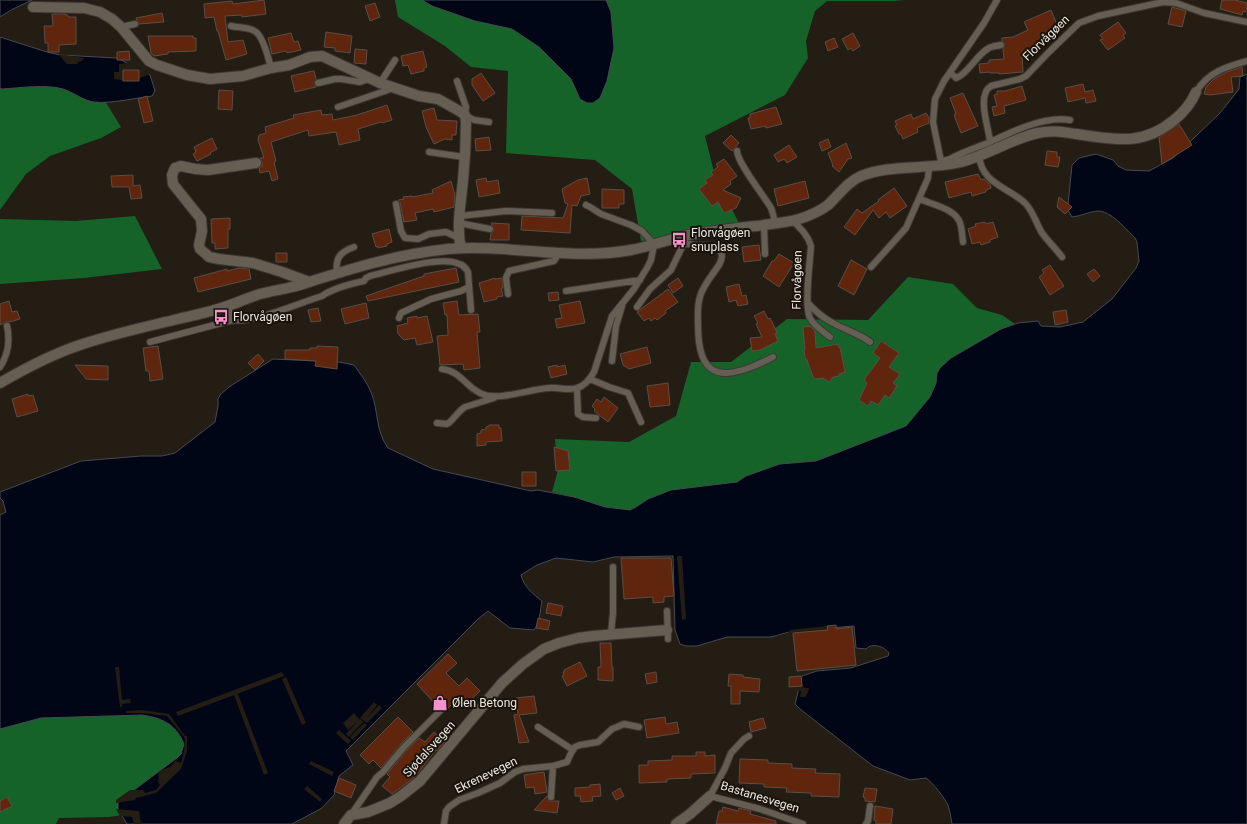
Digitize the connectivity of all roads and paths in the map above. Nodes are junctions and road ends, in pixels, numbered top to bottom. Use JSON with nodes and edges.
{"nodes":[{"id":1,"x":997,"y":0,"type":"edge"},
{"id":2,"x":33,"y":7,"type":"dead end"},
{"id":3,"x":1247,"y":22,"type":"edge"},
{"id":4,"x":135,"y":24,"type":"dead end"},
{"id":5,"x":231,"y":26,"type":"dead end"},
{"id":6,"x":121,"y":27,"type":"junction"},
{"id":7,"x":1001,"y":45,"type":"dead end"},
{"id":8,"x":395,"y":60,"type":"dead end"},
{"id":9,"x":1247,"y":61,"type":"edge"},
{"id":10,"x":271,"y":68,"type":"junction"},
{"id":11,"x":950,"y":72,"type":"junction"},
{"id":12,"x":367,"y":77,"type":"junction"},
{"id":13,"x":457,"y":81,"type":"dead end"},
{"id":14,"x":318,"y":83,"type":"dead end"},
{"id":15,"x":380,"y":83,"type":"junction"},
{"id":16,"x":396,"y":88,"type":"junction"},
{"id":17,"x":1196,"y":92,"type":"joint"},
{"id":18,"x":338,"y":107,"type":"dead end"},
{"id":19,"x":465,"y":115,"type":"junction"},
{"id":20,"x":1070,"y":120,"type":"dead end"},
{"id":21,"x":489,"y":122,"type":"dead end"},
{"id":22,"x":990,"y":142,"type":"junction"},
{"id":23,"x":737,"y":151,"type":"dead end"},
{"id":24,"x":429,"y":152,"type":"dead end"},
{"id":25,"x":979,"y":156,"type":"junction"},
{"id":26,"x":464,"y":157,"type":"junction"},
{"id":27,"x":256,"y":163,"type":"dead end"},
{"id":28,"x":942,"y":163,"type":"junction"},
{"id":29,"x":929,"y":167,"type":"junction"},
{"id":30,"x":920,"y":199,"type":"junction"},
{"id":31,"x":396,"y":204,"type":"dead end"},
{"id":32,"x":586,"y":205,"type":"dead end"},
{"id":33,"x":552,"y":213,"type":"dead end"},
{"id":34,"x":459,"y":220,"type":"junction"},
{"id":35,"x":792,"y":220,"type":"junction"},
{"id":36,"x":775,"y":223,"type":"junction"},
{"id":37,"x":764,"y":225,"type":"junction"},
{"id":38,"x":490,"y":229,"type":"dead end"},
{"id":39,"x":459,"y":238,"type":"junction"},
{"id":40,"x":683,"y":239,"type":"junction"},
{"id":41,"x":963,"y":242,"type":"dead end"},
{"id":42,"x":654,"y":245,"type":"junction"},
{"id":43,"x":354,"y":247,"type":"dead end"},
{"id":44,"x":461,"y":248,"type":"junction"},
{"id":45,"x":557,"y":253,"type":"junction"},
{"id":46,"x":765,"y":254,"type":"dead end"},
{"id":47,"x":1062,"y":257,"type":"dead end"},
{"id":48,"x":871,"y":267,"type":"dead end"},
{"id":49,"x":337,"y":273,"type":"junction"},
{"id":50,"x":640,"y":280,"type":"junction"},
{"id":51,"x":309,"y":282,"type":"junction"},
{"id":52,"x":469,"y":287,"type":"junction"},
{"id":53,"x":566,"y":291,"type":"dead end"},
{"id":54,"x":508,"y":294,"type":"dead end"},
{"id":55,"x":623,"y":303,"type":"junction"},
{"id":56,"x":808,"y":303,"type":"junction"},
{"id":57,"x":227,"y":306,"type":"junction"},
{"id":58,"x":637,"y":306,"type":"dead end"},
{"id":59,"x":470,"y":310,"type":"dead end"},
{"id":60,"x":399,"y":318,"type":"dead end"},
{"id":61,"x":233,"y":320,"type":"junction"},
{"id":62,"x":7,"y":326,"type":"dead end"},
{"id":63,"x":830,"y":337,"type":"dead end"},
{"id":64,"x":150,"y":342,"type":"dead end"},
{"id":65,"x":870,"y":342,"type":"dead end"},
{"id":66,"x":773,"y":357,"type":"dead end"},
{"id":67,"x":612,"y":361,"type":"dead end"},
{"id":68,"x":0,"y":367,"type":"edge"},
{"id":69,"x":442,"y":369,"type":"dead end"},
{"id":70,"x":590,"y":378,"type":"junction"},
{"id":71,"x":0,"y":383,"type":"edge"},
{"id":72,"x":577,"y":388,"type":"junction"},
{"id":73,"x":498,"y":397,"type":"junction"},
{"id":74,"x":596,"y":418,"type":"dead end"},
{"id":75,"x":641,"y":422,"type":"dead end"},
{"id":76,"x":437,"y":423,"type":"dead end"},
{"id":77,"x":613,"y":567,"type":"dead end"},
{"id":78,"x":667,"y":611,"type":"dead end"},
{"id":79,"x":611,"y":634,"type":"junction"},
{"id":80,"x":668,"y":634,"type":"joint"},
{"id":81,"x":440,"y":711,"type":"dead end"},
{"id":82,"x":538,"y":727,"type":"dead end"},
{"id":83,"x":639,"y":727,"type":"dead end"},
{"id":84,"x":749,"y":736,"type":"dead end"},
{"id":85,"x":573,"y":750,"type":"junction"},
{"id":86,"x":553,"y":766,"type":"junction"},
{"id":87,"x":710,"y":796,"type":"junction"},
{"id":88,"x":550,"y":797,"type":"dead end"},
{"id":89,"x":870,"y":806,"type":"dead end"},
{"id":90,"x":351,"y":816,"type":"junction"},
{"id":91,"x":344,"y":824,"type":"edge"},
{"id":92,"x":444,"y":824,"type":"edge"},
{"id":93,"x":676,"y":824,"type":"edge"},
{"id":94,"x":803,"y":824,"type":"edge"},
{"id":95,"x":866,"y":824,"type":"edge"}],
"edges":[{"from":1,"to":11,"type":"lane"},
{"from":2,"to":6,"type":"street"},
{"from":3,"to":22,"type":"lane","name":"Florvågøen"},
{"from":4,"to":6,"type":"lane"},
{"from":5,"to":10,"type":"lane"},
{"from":6,"to":10,"type":"street"},
{"from":7,"to":11,"type":"lane"},
{"from":8,"to":15,"type":"lane"},
{"from":9,"to":17,"type":"lane"},
{"from":10,"to":12,"type":"street"},
{"from":11,"to":28,"type":"lane"},
{"from":12,"to":14,"type":"lane"},
{"from":12,"to":15,"type":"street"},
{"from":13,"to":19,"type":"lane"},
{"from":15,"to":16,"type":"street"},
{"from":16,"to":18,"type":"lane"},
{"from":16,"to":19,"type":"street"},
{"from":17,"to":25,"type":"street"},
{"from":19,"to":21,"type":"lane"},
{"from":19,"to":26,"type":"street"},
{"from":20,"to":22,"type":"lane"},
{"from":22,"to":28,"type":"lane"},
{"from":23,"to":36,"type":"lane"},
{"from":24,"to":26,"type":"lane"},
{"from":25,"to":28,"type":"street"},
{"from":25,"to":47,"type":"lane"},
{"from":26,"to":34,"type":"street"},
{"from":27,"to":51,"type":"street"},
{"from":28,"to":29,"type":"street"},
{"from":29,"to":30,"type":"lane"},
{"from":29,"to":35,"type":"street"},
{"from":30,"to":41,"type":"lane"},
{"from":30,"to":48,"type":"lane"},
{"from":31,"to":39,"type":"lane"},
{"from":32,"to":42,"type":"lane"},
{"from":33,"to":34,"type":"lane"},
{"from":34,"to":38,"type":"lane"},
{"from":34,"to":39,"type":"street"},
{"from":35,"to":36,"type":"street"},
{"from":35,"to":56,"type":"lane","name":"Florvågøen"},
{"from":36,"to":37,"type":"street"},
{"from":37,"to":40,"type":"street"},
{"from":37,"to":46,"type":"lane"},
{"from":39,"to":44,"type":"street"},
{"from":40,"to":42,"type":"street"},
{"from":40,"to":58,"type":"lane"},
{"from":40,"to":66,"type":"lane"},
{"from":42,"to":45,"type":"street"},
{"from":42,"to":50,"type":"lane"},
{"from":43,"to":49,"type":"lane"},
{"from":44,"to":45,"type":"street"},
{"from":44,"to":49,"type":"street"},
{"from":45,"to":54,"type":"lane"},
{"from":49,"to":51,"type":"street"},
{"from":50,"to":53,"type":"lane"},
{"from":50,"to":55,"type":"lane"},
{"from":51,"to":57,"type":"street"},
{"from":52,"to":59,"type":"lane"},
{"from":52,"to":60,"type":"lane"},
{"from":52,"to":61,"type":"lane"},
{"from":55,"to":67,"type":"lane"},
{"from":55,"to":70,"type":"lane"},
{"from":56,"to":63,"type":"lane","name":"Florvågøen"},
{"from":56,"to":65,"type":"lane"},
{"from":57,"to":61,"type":"lane"},
{"from":57,"to":71,"type":"street"},
{"from":61,"to":64,"type":"lane"},
{"from":62,"to":68,"type":"lane"},
{"from":69,"to":73,"type":"lane"},
{"from":70,"to":72,"type":"lane"},
{"from":70,"to":75,"type":"lane"},
{"from":72,"to":73,"type":"lane"},
{"from":72,"to":74,"type":"lane"},
{"from":73,"to":76,"type":"lane"},
{"from":77,"to":79,"type":"lane"},
{"from":78,"to":80,"type":"lane"},
{"from":79,"to":80,"type":"street","name":"Sjødalsvegen"},
{"from":79,"to":90,"type":"street","name":"Sjødalsvegen"},
{"from":81,"to":90,"type":"lane","name":"Sjødalsvegen"},
{"from":82,"to":85,"type":"lane"},
{"from":83,"to":85,"type":"lane","name":"Ekrenevegen"},
{"from":84,"to":87,"type":"lane","name":"Bastanesvegen"},
{"from":85,"to":86,"type":"lane","name":"Ekrenevegen"},
{"from":86,"to":88,"type":"lane"},
{"from":86,"to":92,"type":"lane","name":"Ekrenevegen"},
{"from":87,"to":93,"type":"street","name":"Bastanesvegen"},
{"from":87,"to":94,"type":"lane","name":"Bastanesvegen"},
{"from":89,"to":95,"type":"lane"},
{"from":90,"to":91,"type":"street","name":"Sjødalsvegen"}]}
